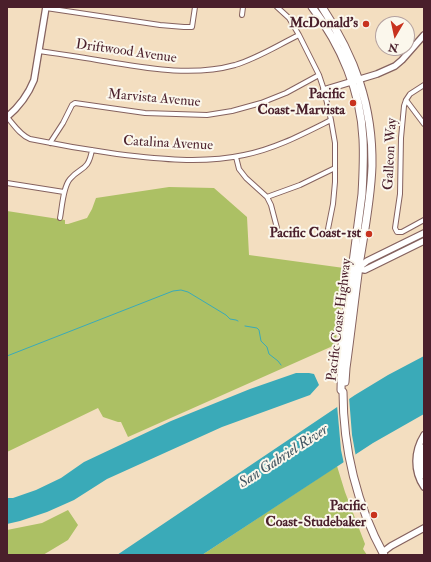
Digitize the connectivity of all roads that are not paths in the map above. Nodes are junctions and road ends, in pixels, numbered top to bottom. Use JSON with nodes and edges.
{"nodes":[{"id":1,"x":46,"y":7,"type":"edge"},
{"id":2,"x":195,"y":7,"type":"edge"},
{"id":3,"x":243,"y":7,"type":"edge"},
{"id":4,"x":277,"y":7,"type":"edge"},
{"id":5,"x":312,"y":7,"type":"edge"},
{"id":6,"x":322,"y":7,"type":"edge"},
{"id":7,"x":326,"y":7,"type":"edge"},
{"id":8,"x":242,"y":15,"type":"dead end"},
{"id":9,"x":332,"y":22,"type":"junction"},
{"id":10,"x":299,"y":35,"type":"junction"},
{"id":11,"x":424,"y":35,"type":"edge"},
{"id":12,"x":342,"y":49,"type":"junction"},
{"id":13,"x":39,"y":51,"type":"junction"},
{"id":14,"x":319,"y":75,"type":"junction"},
{"id":15,"x":355,"y":80,"type":"junction"},
{"id":16,"x":424,"y":85,"type":"edge"},
{"id":17,"x":324,"y":90,"type":"junction"},
{"id":18,"x":406,"y":100,"type":"junction"},
{"id":19,"x":7,"y":117,"type":"edge"},
{"id":20,"x":332,"y":120,"type":"junction"},
{"id":21,"x":424,"y":124,"type":"edge"},
{"id":22,"x":50,"y":143,"type":"junction"},
{"id":23,"x":92,"y":150,"type":"junction"},
{"id":24,"x":236,"y":157,"type":"junction"},
{"id":25,"x":335,"y":168,"type":"junction"},
{"id":26,"x":7,"y":183,"type":"edge"},
{"id":27,"x":64,"y":192,"type":"junction"},
{"id":28,"x":267,"y":198,"type":"junction"},
{"id":29,"x":60,"y":218,"type":"dead end"},
{"id":30,"x":424,"y":220,"type":"edge"},
{"id":31,"x":276,"y":228,"type":"dead end"},
{"id":32,"x":424,"y":233,"type":"edge"},
{"id":33,"x":326,"y":236,"type":"dead end"},
{"id":34,"x":424,"y":240,"type":"edge"},
{"id":35,"x":359,"y":269,"type":"junction"},
{"id":36,"x":352,"y":272,"type":"junction"},
{"id":37,"x":343,"y":393,"type":"junction"},
{"id":38,"x":424,"y":435,"type":"edge"},
{"id":39,"x":424,"y":447,"type":"edge"},
{"id":40,"x":419,"y":464,"type":"junction"},
{"id":41,"x":424,"y":476,"type":"edge"},
{"id":42,"x":424,"y":487,"type":"edge"},
{"id":43,"x":424,"y":528,"type":"edge"},
{"id":44,"x":384,"y":554,"type":"edge"}],
"edges":[{"from":1,"to":2,"type":"street"},
{"from":1,"to":13,"type":"main road"},
{"from":3,"to":8,"type":"street"},
{"from":4,"to":10,"type":"street"},
{"from":5,"to":12,"type":"highway","name":"Pacific Coast Highway"},
{"from":6,"to":9,"type":"highway","name":"Pacific Coast Highway"},
{"from":7,"to":9,"type":"highway"},
{"from":9,"to":12,"type":"highway","name":"Pacific Coast Highway"},
{"from":10,"to":13,"type":"street","name":"Driftwood Avenue"},
{"from":10,"to":14,"type":"street"},
{"from":11,"to":15,"type":"main road"},
{"from":12,"to":15,"type":"highway","name":"Pacific Coast Highway"},
{"from":13,"to":19,"type":"main road"},
{"from":14,"to":17,"type":"street"},
{"from":14,"to":22,"type":"street","name":"Marvista Avenue"},
{"from":15,"to":17,"type":"main road"},
{"from":15,"to":35,"type":"highway","name":"Pacific Coast Highway"},
{"from":15,"to":36,"type":"highway","name":"Pacific Coast Highway"},
{"from":16,"to":18,"type":"street","name":"Galleon Way"},
{"from":17,"to":20,"type":"street"},
{"from":18,"to":21,"type":"street"},
{"from":18,"to":30,"type":"street","name":"Galleon Way"},
{"from":19,"to":22,"type":"street","name":"Catalina Avenue"},
{"from":20,"to":24,"type":"street","name":"Catalina Avenue"},
{"from":20,"to":25,"type":"street"},
{"from":22,"to":23,"type":"street","name":"Catalina Avenue"},
{"from":23,"to":24,"type":"street","name":"Catalina Avenue"},
{"from":23,"to":27,"type":"street"},
{"from":24,"to":28,"type":"street"},
{"from":25,"to":28,"type":"street"},
{"from":25,"to":33,"type":"street"},
{"from":26,"to":27,"type":"street"},
{"from":27,"to":29,"type":"street"},
{"from":28,"to":31,"type":"street"},
{"from":32,"to":35,"type":"main road"},
{"from":34,"to":35,"type":"main road"},
{"from":35,"to":36,"type":"main road"},
{"from":35,"to":37,"type":"highway","name":"Pacific Coast Highway"},
{"from":36,"to":37,"type":"highway","name":"Pacific Coast Highway"},
{"from":37,"to":44,"type":"highway"},
{"from":38,"to":40,"type":"main road"},
{"from":39,"to":40,"type":"main road"},
{"from":40,"to":41,"type":"main road"},
{"from":40,"to":42,"type":"main road"},
{"from":43,"to":44,"type":"main road"}]}
